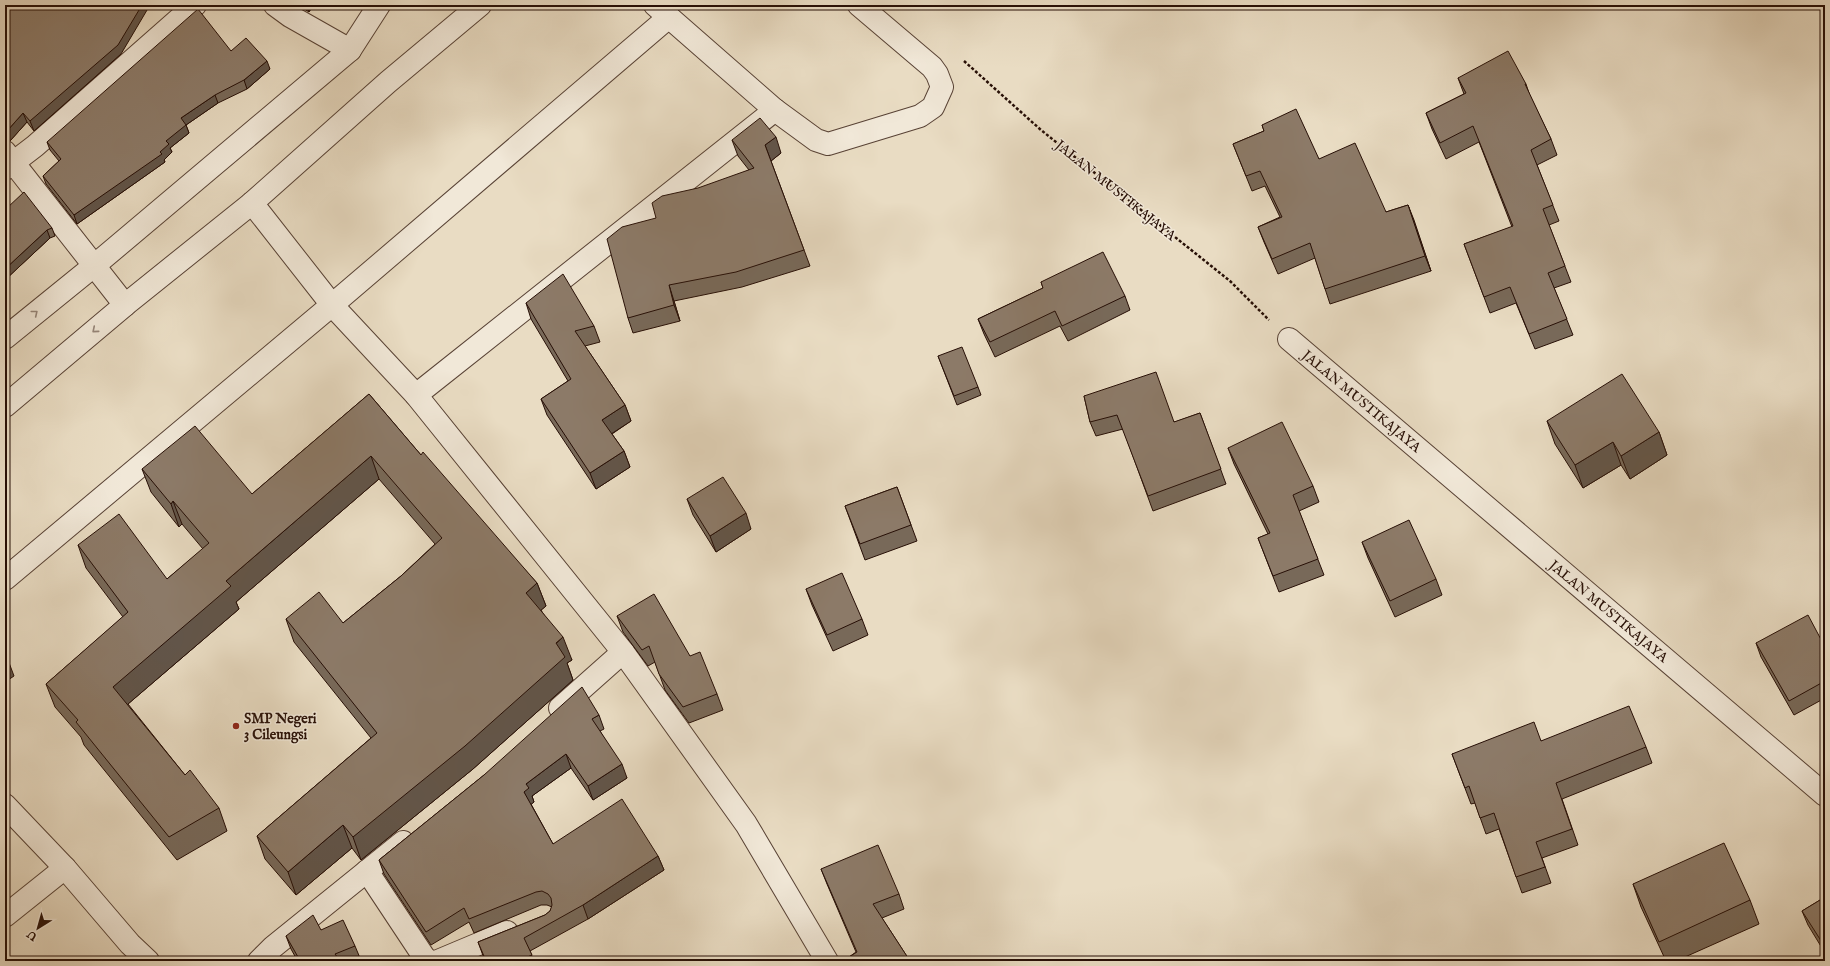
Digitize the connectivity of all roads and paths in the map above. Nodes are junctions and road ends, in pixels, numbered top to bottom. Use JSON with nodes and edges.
{"nodes":[{"id":1,"x":195,"y":5,"type":"edge"},
{"id":2,"x":275,"y":5,"type":"edge"},
{"id":3,"x":379,"y":5,"type":"edge"},
{"id":4,"x":480,"y":5,"type":"edge"},
{"id":5,"x":859,"y":5,"type":"edge"},
{"id":6,"x":662,"y":11,"type":"edge"},
{"id":7,"x":350,"y":50,"type":"junction"},
{"id":8,"x":959,"y":57,"type":"dead end"},
{"id":9,"x":775,"y":110,"type":"junction"},
{"id":10,"x":8,"y":161,"type":"edge"},
{"id":11,"x":252,"y":203,"type":"junction"},
{"id":12,"x":95,"y":265,"type":"junction"},
{"id":13,"x":125,"y":305,"type":"junction"},
{"id":14,"x":332,"y":305,"type":"junction"},
{"id":15,"x":5,"y":338,"type":"edge"},
{"id":16,"x":1289,"y":339,"type":"joint"},
{"id":17,"x":416,"y":395,"type":"junction"},
{"id":18,"x":5,"y":406,"type":"edge"},
{"id":19,"x":5,"y":579,"type":"edge"},
{"id":20,"x":623,"y":652,"type":"junction"},
{"id":21,"x":546,"y":721,"type":"edge"},
{"id":22,"x":1825,"y":795,"type":"edge"},
{"id":23,"x":5,"y":805,"type":"edge"},
{"id":24,"x":421,"y":827,"type":"edge"},
{"id":25,"x":65,"y":868,"type":"junction"},
{"id":26,"x":367,"y":871,"type":"junction"},
{"id":27,"x":5,"y":916,"type":"edge"},
{"id":28,"x":523,"y":925,"type":"edge"},
{"id":29,"x":271,"y":956,"type":"edge"},
{"id":30,"x":148,"y":961,"type":"edge"},
{"id":31,"x":428,"y":961,"type":"edge"},
{"id":32,"x":438,"y":961,"type":"edge"},
{"id":33,"x":827,"y":961,"type":"edge"}],
"edges":[{"from":1,"to":10,"type":"street"},
{"from":2,"to":7,"type":"street"},
{"from":3,"to":7,"type":"street"},
{"from":4,"to":11,"type":"street"},
{"from":5,"to":9,"type":"street"},
{"from":6,"to":9,"type":"street"},
{"from":6,"to":14,"type":"street"},
{"from":7,"to":12,"type":"street"},
{"from":8,"to":16,"type":"path","name":"JALAN MUSTIKAJAYA"},
{"from":9,"to":17,"type":"street"},
{"from":10,"to":12,"type":"street"},
{"from":11,"to":13,"type":"street"},
{"from":11,"to":14,"type":"street"},
{"from":12,"to":13,"type":"street"},
{"from":15,"to":12,"type":"street","one_way":true},
{"from":13,"to":18,"type":"street","one_way":true},
{"from":14,"to":17,"type":"street"},
{"from":14,"to":19,"type":"street"},
{"from":16,"to":22,"type":"street","name":"JALAN MUSTIKAJAYA"},
{"from":17,"to":20,"type":"street"},
{"from":20,"to":21,"type":"street"},
{"from":20,"to":33,"type":"street"},
{"from":23,"to":25,"type":"street"},
{"from":24,"to":26,"type":"street"},
{"from":25,"to":27,"type":"street"},
{"from":25,"to":30,"type":"street"},
{"from":26,"to":29,"type":"street"},
{"from":26,"to":31,"type":"street"},
{"from":28,"to":32,"type":"street"}]}
